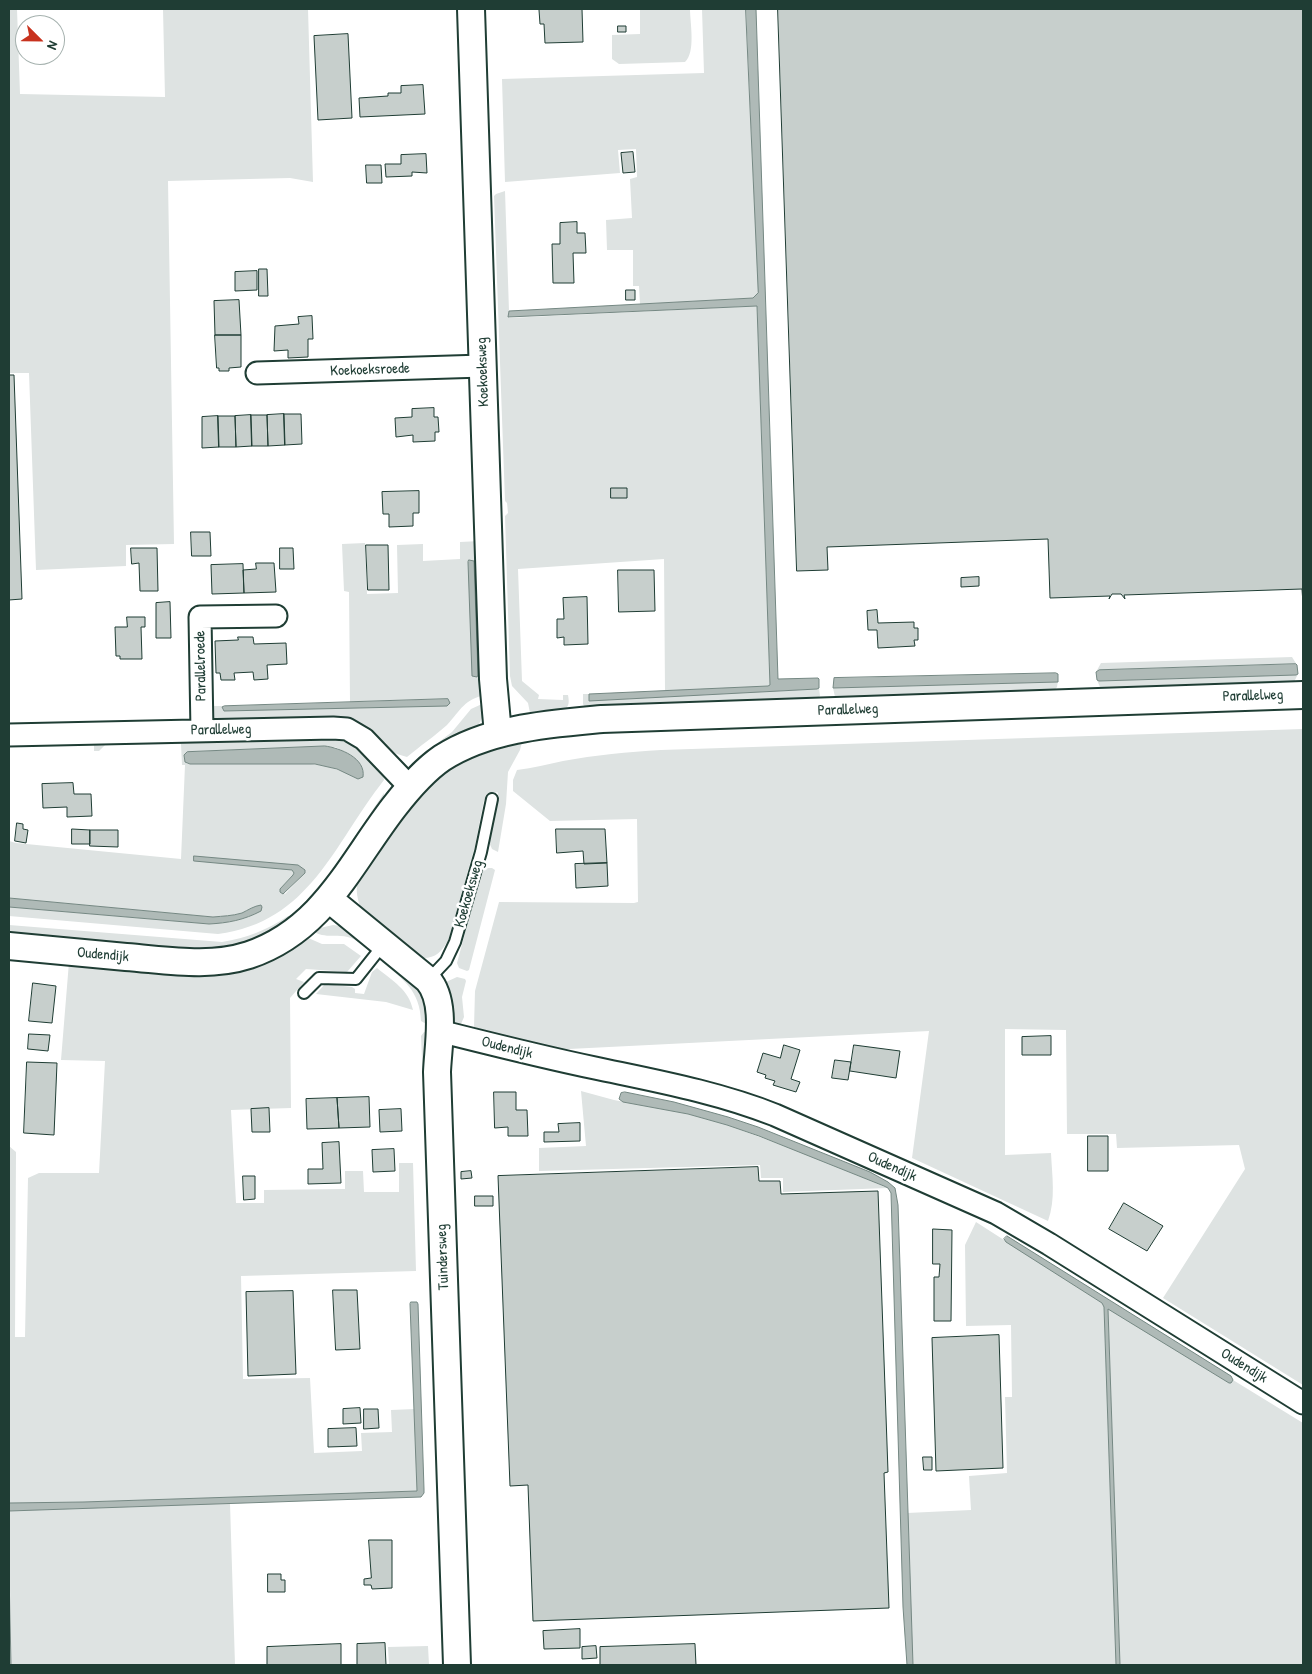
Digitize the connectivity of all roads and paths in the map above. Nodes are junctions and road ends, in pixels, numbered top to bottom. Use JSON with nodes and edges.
{"nodes":[{"id":1,"x":471,"y":9,"type":"edge"},
{"id":2,"x":483,"y":366,"type":"junction"},
{"id":3,"x":257,"y":373,"type":"dead end"},
{"id":4,"x":276,"y":616,"type":"dead end"},
{"id":5,"x":1303,"y":695,"type":"edge"},
{"id":6,"x":202,"y":731,"type":"junction"},
{"id":7,"x":498,"y":734,"type":"junction"},
{"id":8,"x":9,"y":735,"type":"edge"},
{"id":9,"x":410,"y":787,"type":"junction"},
{"id":10,"x":492,"y":799,"type":"dead end"},
{"id":11,"x":329,"y":899,"type":"junction"},
{"id":12,"x":384,"y":944,"type":"junction"},
{"id":13,"x":9,"y":946,"type":"edge"},
{"id":14,"x":428,"y":980,"type":"junction"},
{"id":15,"x":304,"y":992,"type":"dead end"},
{"id":16,"x":439,"y":1031,"type":"junction"},
{"id":17,"x":1303,"y":1403,"type":"edge"},
{"id":18,"x":457,"y":1665,"type":"edge"}],
"edges":[{"from":1,"to":2,"type":"street","name":"Koekoeksweg"},
{"from":2,"to":3,"type":"street","name":"Koekoeksroede"},
{"from":2,"to":7,"type":"street","name":"Koekoeksweg"},
{"from":4,"to":6,"type":"street","name":"Parallelroede"},
{"from":5,"to":7,"type":"street","name":"Parallelweg"},
{"from":6,"to":8,"type":"street","name":"Parallelweg"},
{"from":6,"to":9,"type":"street","name":"Parallelweg"},
{"from":7,"to":9,"type":"street","name":"Parallelweg"},
{"from":9,"to":11,"type":"street","name":"Parallelweg"},
{"from":10,"to":14,"type":"lane","name":"Koekoeksweg"},
{"from":11,"to":12,"type":"street","name":"Tuindersweg"},
{"from":11,"to":13,"type":"street","name":"Oudendijk"},
{"from":12,"to":14,"type":"street","name":"Tuindersweg"},
{"from":12,"to":15,"type":"lane"},
{"from":14,"to":16,"type":"street","name":"Tuindersweg"},
{"from":16,"to":17,"type":"street","name":"Oudendijk"},
{"from":16,"to":18,"type":"street","name":"Tuindersweg"}]}
